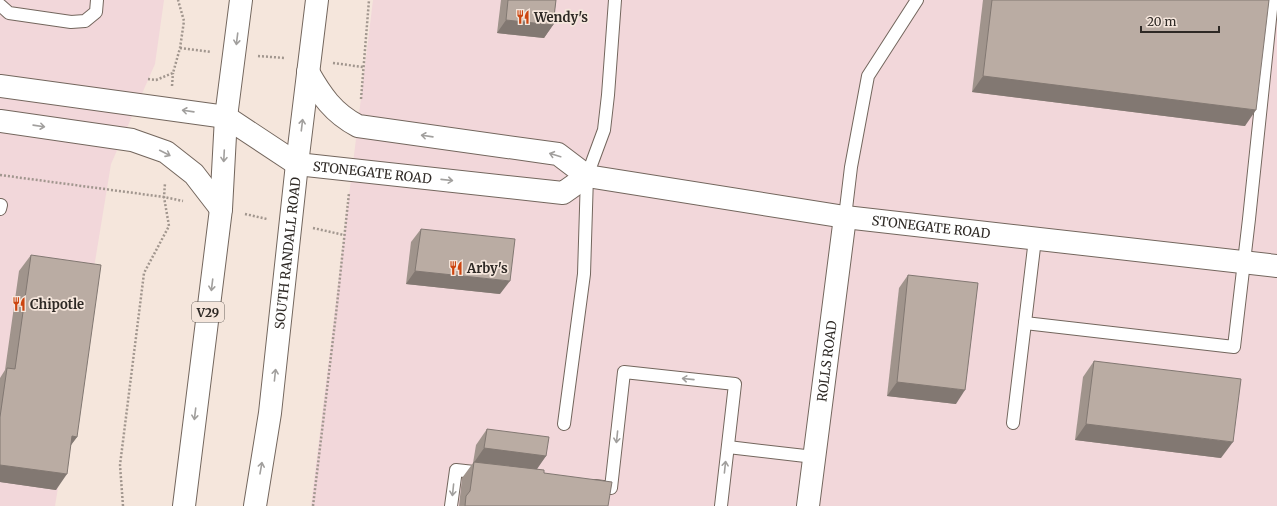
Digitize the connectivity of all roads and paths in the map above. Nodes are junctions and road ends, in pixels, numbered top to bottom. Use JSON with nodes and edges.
{"nodes":[{"id":1,"x":97,"y":0,"type":"edge"},
{"id":2,"x":178,"y":0,"type":"edge"},
{"id":3,"x":241,"y":0,"type":"edge"},
{"id":4,"x":317,"y":0,"type":"edge"},
{"id":5,"x":369,"y":0,"type":"edge"},
{"id":6,"x":615,"y":0,"type":"edge"},
{"id":7,"x":916,"y":0,"type":"edge"},
{"id":8,"x":1272,"y":0,"type":"edge"},
{"id":9,"x":0,"y":6,"type":"edge"},
{"id":10,"x":180,"y":48,"type":"junction"},
{"id":11,"x":235,"y":54,"type":"junction"},
{"id":12,"x":309,"y":66,"type":"junction"},
{"id":13,"x":363,"y":67,"type":"junction"},
{"id":14,"x":140,"y":79,"type":"dead end"},
{"id":15,"x":0,"y":86,"type":"edge"},
{"id":16,"x":360,"y":101,"type":"dead end"},
{"id":17,"x":226,"y":117,"type":"junction"},
{"id":18,"x":0,"y":121,"type":"edge"},
{"id":19,"x":297,"y":164,"type":"junction"},
{"id":20,"x":0,"y":175,"type":"edge"},
{"id":21,"x":587,"y":176,"type":"junction"},
{"id":22,"x":164,"y":197,"type":"junction"},
{"id":23,"x":185,"y":202,"type":"dead end"},
{"id":24,"x":221,"y":209,"type":"junction"},
{"id":25,"x":845,"y":217,"type":"junction"},
{"id":26,"x":291,"y":224,"type":"junction"},
{"id":27,"x":1035,"y":238,"type":"junction"},
{"id":28,"x":1244,"y":262,"type":"junction"},
{"id":29,"x":1277,"y":266,"type":"edge"},
{"id":30,"x":1025,"y":323,"type":"junction"},
{"id":31,"x":1013,"y":423,"type":"dead end"},
{"id":32,"x":564,"y":424,"type":"dead end"},
{"id":33,"x":728,"y":447,"type":"junction"},
{"id":34,"x":814,"y":457,"type":"junction"},
{"id":35,"x":494,"y":475,"type":"edge"},
{"id":36,"x":580,"y":484,"type":"edge"},
{"id":37,"x":123,"y":506,"type":"edge"},
{"id":38,"x":184,"y":506,"type":"edge"},
{"id":39,"x":255,"y":506,"type":"edge"},
{"id":40,"x":313,"y":506,"type":"edge"},
{"id":41,"x":452,"y":506,"type":"edge"},
{"id":42,"x":721,"y":506,"type":"edge"},
{"id":43,"x":808,"y":506,"type":"edge"}],
"edges":[{"from":1,"to":9,"type":"lane"},
{"from":2,"to":10,"type":"path"},
{"from":3,"to":11,"type":"street","number":"V29","one_way":true},
{"from":4,"to":12,"type":"street","name":"SOUTH RANDALL ROAD"},
{"from":5,"to":13,"type":"path"},
{"from":6,"to":21,"type":"lane"},
{"from":7,"to":25,"type":"lane"},
{"from":8,"to":28,"type":"lane"},
{"from":10,"to":11,"type":"path"},
{"from":10,"to":14,"type":"path"},
{"from":11,"to":12,"type":"path"},
{"from":11,"to":17,"type":"street","number":"V29"},
{"from":12,"to":13,"type":"path"},
{"from":19,"to":12,"type":"street","name":"SOUTH RANDALL ROAD","one_way":true},
{"from":21,"to":12,"type":"street","name":"STONEGATE ROAD","one_way":true},
{"from":13,"to":16,"type":"path"},
{"from":17,"to":15,"type":"street","name":"STONEGATE ROAD","one_way":true},
{"from":17,"to":19,"type":"street","name":"STONEGATE ROAD"},
{"from":17,"to":24,"type":"street","number":"V29","one_way":true},
{"from":18,"to":24,"type":"street","one_way":true},
{"from":19,"to":21,"type":"street","name":"STONEGATE ROAD","one_way":true},
{"from":19,"to":26,"type":"street","name":"SOUTH RANDALL ROAD"},
{"from":20,"to":22,"type":"path"},
{"from":21,"to":25,"type":"street","name":"STONEGATE ROAD"},
{"from":21,"to":32,"type":"lane"},
{"from":22,"to":23,"type":"path"},
{"from":22,"to":37,"type":"path"},
{"from":24,"to":26,"type":"path"},
{"from":24,"to":38,"type":"street","number":"V29","one_way":true},
{"from":25,"to":27,"type":"street","name":"STONEGATE ROAD"},
{"from":25,"to":34,"type":"street","name":"ROLLS ROAD"},
{"from":39,"to":26,"type":"street","name":"SOUTH RANDALL ROAD","one_way":true},
{"from":26,"to":40,"type":"path"},
{"from":27,"to":28,"type":"street","name":"STONEGATE ROAD"},
{"from":27,"to":30,"type":"lane"},
{"from":28,"to":29,"type":"street","name":"STONEGATE ROAD"},
{"from":28,"to":30,"type":"lane"},
{"from":30,"to":31,"type":"lane"},
{"from":33,"to":34,"type":"lane"},
{"from":33,"to":36,"type":"lane","one_way":true},
{"from":42,"to":33,"type":"lane","one_way":true},
{"from":34,"to":43,"type":"street","name":"ROLLS ROAD"},
{"from":35,"to":41,"type":"lane","one_way":true}]}
